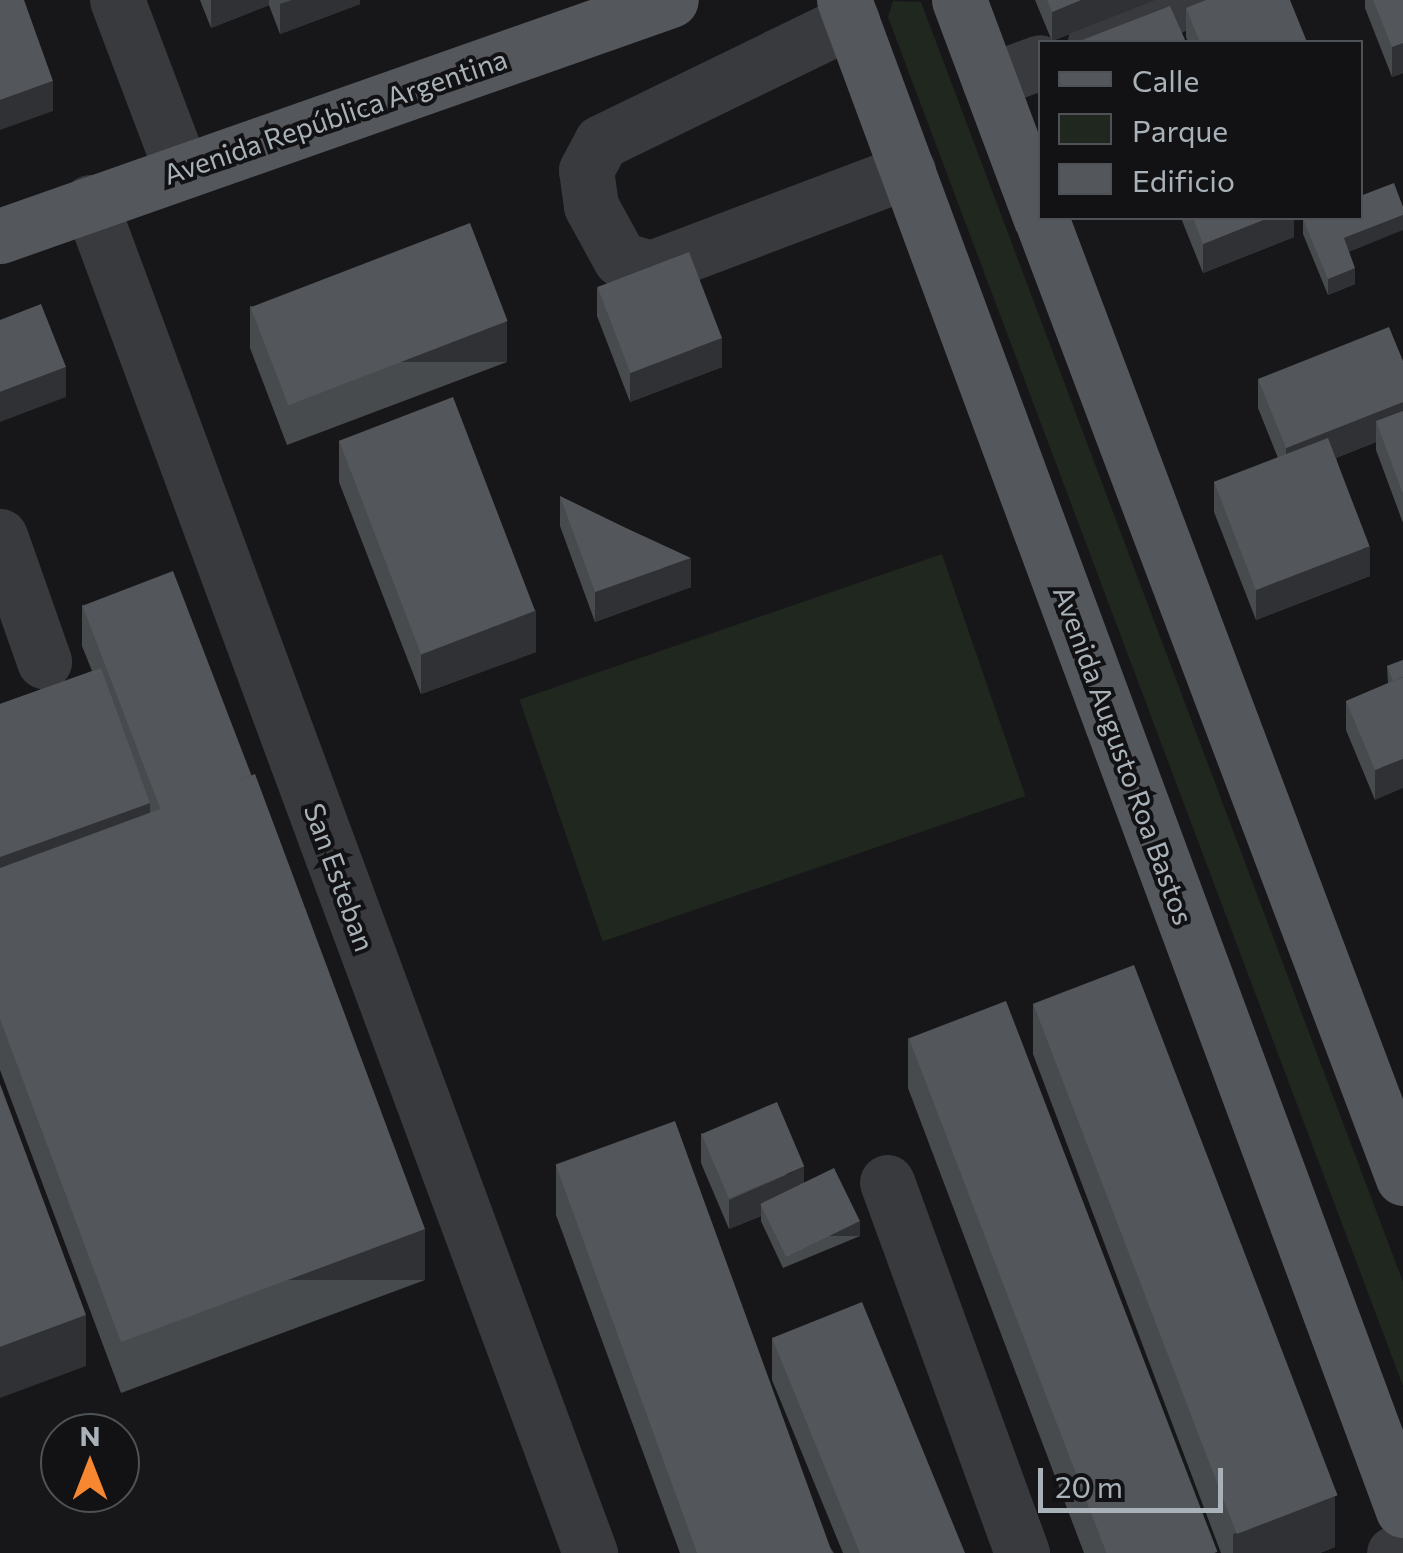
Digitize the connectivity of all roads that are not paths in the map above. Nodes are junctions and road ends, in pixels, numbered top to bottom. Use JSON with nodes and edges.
{"nodes":[{"id":1,"x":117,"y":0,"type":"edge"},
{"id":2,"x":671,"y":0,"type":"edge"},
{"id":3,"x":959,"y":0,"type":"edge"},
{"id":4,"x":1186,"y":0,"type":"edge"},
{"id":5,"x":848,"y":10,"type":"edge"},
{"id":6,"x":1100,"y":40,"type":"edge"},
{"id":7,"x":1038,"y":63,"type":"edge"},
{"id":8,"x":989,"y":81,"type":"junction"},
{"id":9,"x":181,"y":169,"type":"junction"},
{"id":10,"x":908,"y":171,"type":"junction"},
{"id":11,"x":90,"y":202,"type":"junction"},
{"id":12,"x":1038,"y":209,"type":"edge"},
{"id":13,"x":1042,"y":220,"type":"edge"},
{"id":14,"x":0,"y":236,"type":"edge"},
{"id":15,"x":0,"y":536,"type":"edge"},
{"id":16,"x":44,"y":661,"type":"dead end"},
{"id":17,"x":1403,"y":1178,"type":"edge"},
{"id":18,"x":887,"y":1182,"type":"dead end"},
{"id":19,"x":1403,"y":1510,"type":"edge"},
{"id":20,"x":1403,"y":1549,"type":"edge"},
{"id":21,"x":590,"y":1553,"type":"edge"},
{"id":22,"x":1022,"y":1553,"type":"edge"},
{"id":23,"x":1394,"y":1553,"type":"edge"}],
"edges":[{"from":1,"to":9,"type":"street"},
{"from":2,"to":9,"type":"main road","name":"Avenida República Argentina"},
{"from":3,"to":8,"type":"main road"},
{"from":4,"to":6,"type":"street"},
{"from":5,"to":10,"type":"main road","name":"Avenida Augusto Roa Bastos"},
{"from":5,"to":10,"type":"street"},
{"from":7,"to":8,"type":"street"},
{"from":8,"to":12,"type":"main road"},
{"from":9,"to":11,"type":"main road","name":"Avenida República Argentina"},
{"from":10,"to":19,"type":"main road","name":"Avenida Augusto Roa Bastos"},
{"from":11,"to":14,"type":"main road","name":"Avenida República Argentina"},
{"from":11,"to":21,"type":"street","name":"San Esteban"},
{"from":13,"to":17,"type":"main road"},
{"from":15,"to":16,"type":"street"},
{"from":18,"to":22,"type":"street"},
{"from":20,"to":23,"type":"street"}]}
